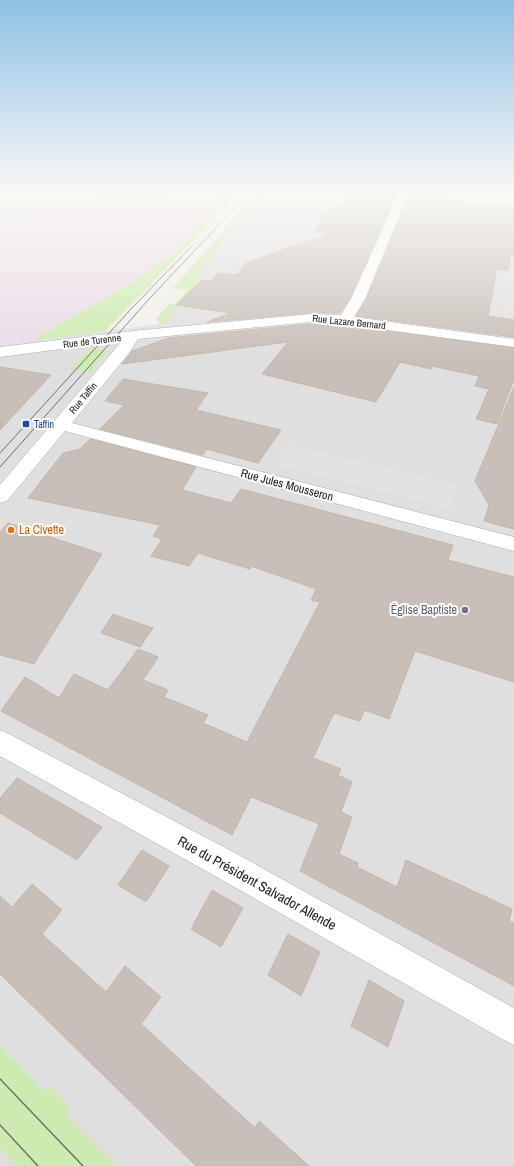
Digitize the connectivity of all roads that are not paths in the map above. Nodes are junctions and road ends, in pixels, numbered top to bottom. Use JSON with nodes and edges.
{"nodes":[{"id":1,"x":379,"y":249,"type":"edge"},
{"id":2,"x":346,"y":320,"type":"junction"},
{"id":3,"x":184,"y":330,"type":"joint"},
{"id":4,"x":134,"y":335,"type":"junction"},
{"id":5,"x":514,"y":343,"type":"edge"},
{"id":6,"x":0,"y":352,"type":"edge"},
{"id":7,"x":61,"y":425,"type":"junction"},
{"id":8,"x":0,"y":497,"type":"edge"},
{"id":9,"x":514,"y":544,"type":"edge"},
{"id":10,"x":0,"y":742,"type":"edge"},
{"id":11,"x":514,"y":1027,"type":"edge"}],
"edges":[{"from":1,"to":2,"type":"street"},
{"from":2,"to":3,"type":"street","name":"Rue Lazare Bernard"},
{"from":2,"to":5,"type":"street","name":"Rue Lazare Bernard"},
{"from":3,"to":4,"type":"street","name":"Rue de Turenne"},
{"from":4,"to":6,"type":"street","name":"Rue de Turenne"},
{"from":4,"to":7,"type":"street","name":"Rue Taffin"},
{"from":7,"to":8,"type":"street","name":"Rue Taffin"},
{"from":7,"to":9,"type":"street","name":"Rue Jules Mousseron"},
{"from":10,"to":11,"type":"street","name":"Rue du Président Salvador Allende"}]}
